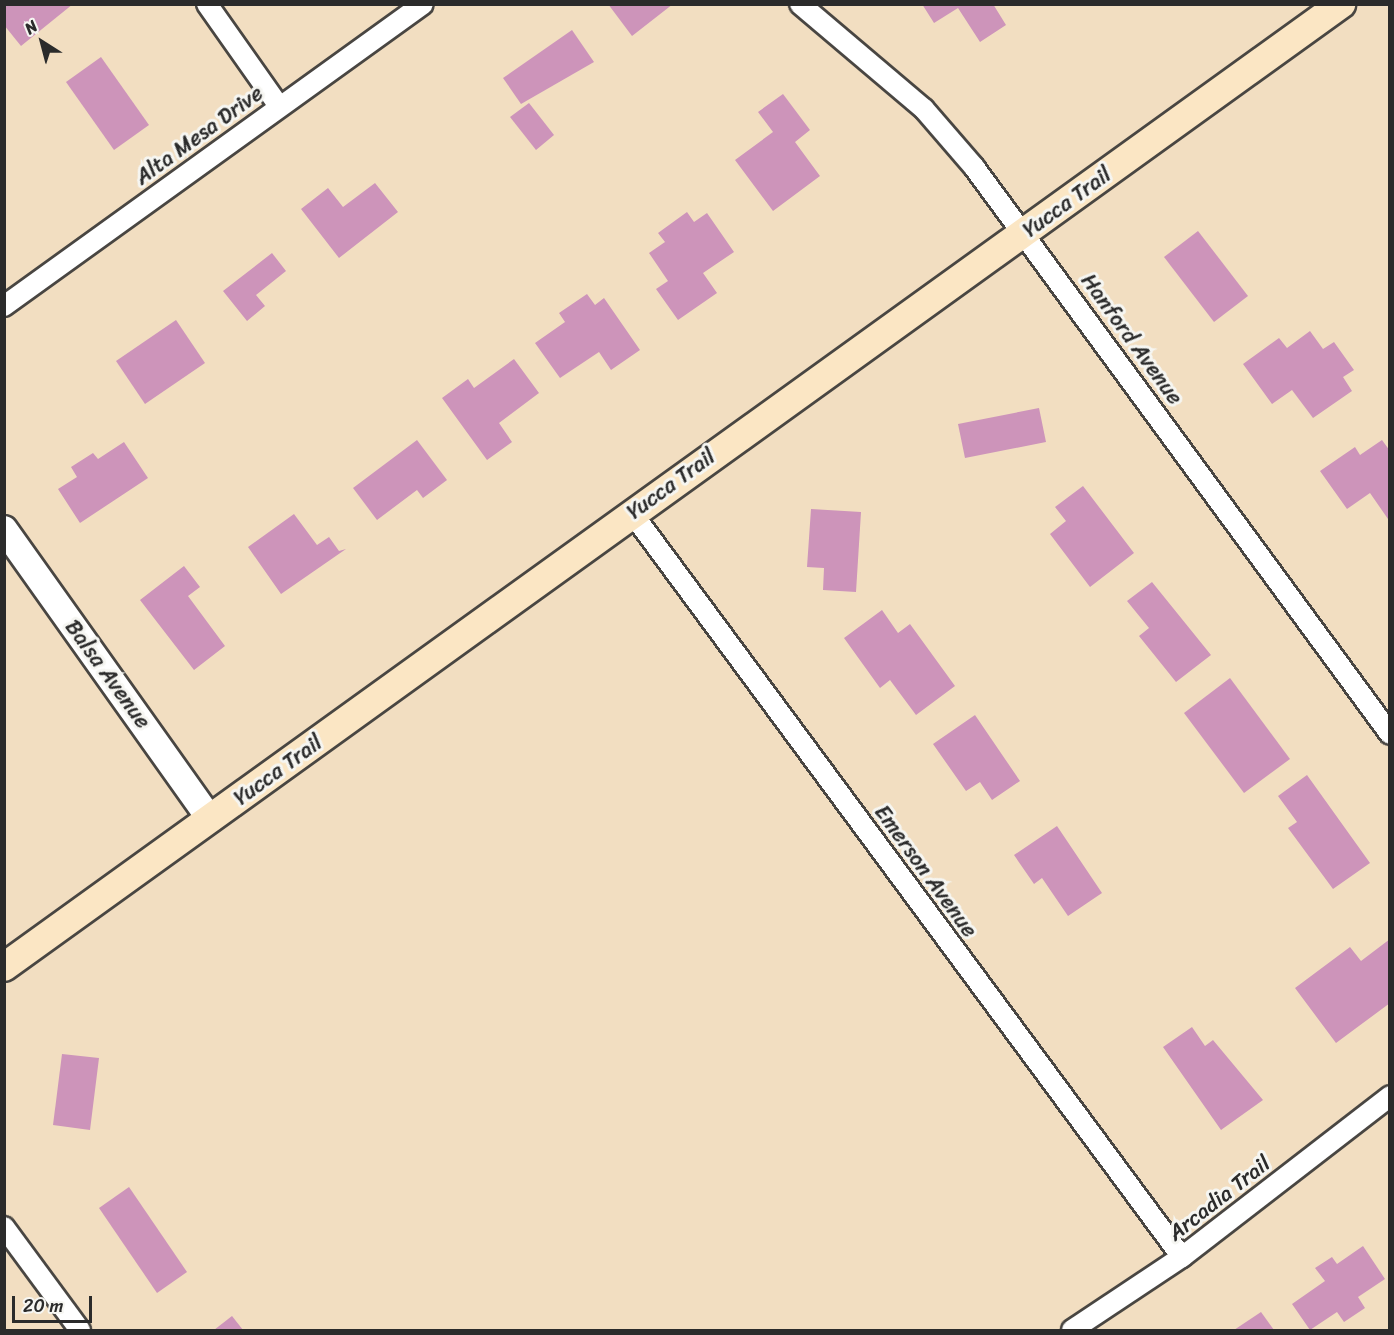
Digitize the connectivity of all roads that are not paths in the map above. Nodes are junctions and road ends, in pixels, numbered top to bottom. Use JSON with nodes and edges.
{"nodes":[{"id":1,"x":207,"y":4,"type":"edge"},
{"id":2,"x":423,"y":4,"type":"edge"},
{"id":3,"x":800,"y":4,"type":"edge"},
{"id":4,"x":1341,"y":4,"type":"edge"},
{"id":5,"x":279,"y":106,"type":"junction"},
{"id":6,"x":1024,"y":232,"type":"junction"},
{"id":7,"x":4,"y":306,"type":"edge"},
{"id":8,"x":632,"y":513,"type":"junction"},
{"id":9,"x":4,"y":529,"type":"edge"},
{"id":10,"x":1389,"y":734,"type":"edge"},
{"id":11,"x":210,"y":819,"type":"junction"},
{"id":12,"x":4,"y":967,"type":"edge"},
{"id":13,"x":1389,"y":1096,"type":"edge"},
{"id":14,"x":4,"y":1227,"type":"edge"},
{"id":15,"x":1182,"y":1257,"type":"junction"},
{"id":16,"x":80,"y":1330,"type":"edge"},
{"id":17,"x":1072,"y":1330,"type":"edge"}],
"edges":[{"from":1,"to":5,"type":"street"},
{"from":2,"to":5,"type":"street","name":"Alta Mesa Drive"},
{"from":3,"to":6,"type":"street","name":"Hanford Avenue"},
{"from":4,"to":6,"type":"main road","name":"Yucca Trail"},
{"from":5,"to":7,"type":"street","name":"Alta Mesa Drive"},
{"from":6,"to":8,"type":"main road","name":"Yucca Trail"},
{"from":6,"to":10,"type":"street","name":"Hanford Avenue"},
{"from":8,"to":11,"type":"main road","name":"Yucca Trail"},
{"from":8,"to":15,"type":"street","name":"Emerson Avenue"},
{"from":9,"to":11,"type":"street","name":"Balsa Avenue"},
{"from":11,"to":12,"type":"main road","name":"Yucca Trail"},
{"from":13,"to":15,"type":"street","name":"Arcadia Trail"},
{"from":14,"to":16,"type":"street"},
{"from":15,"to":17,"type":"street","name":"Arcadia Trail"}]}
